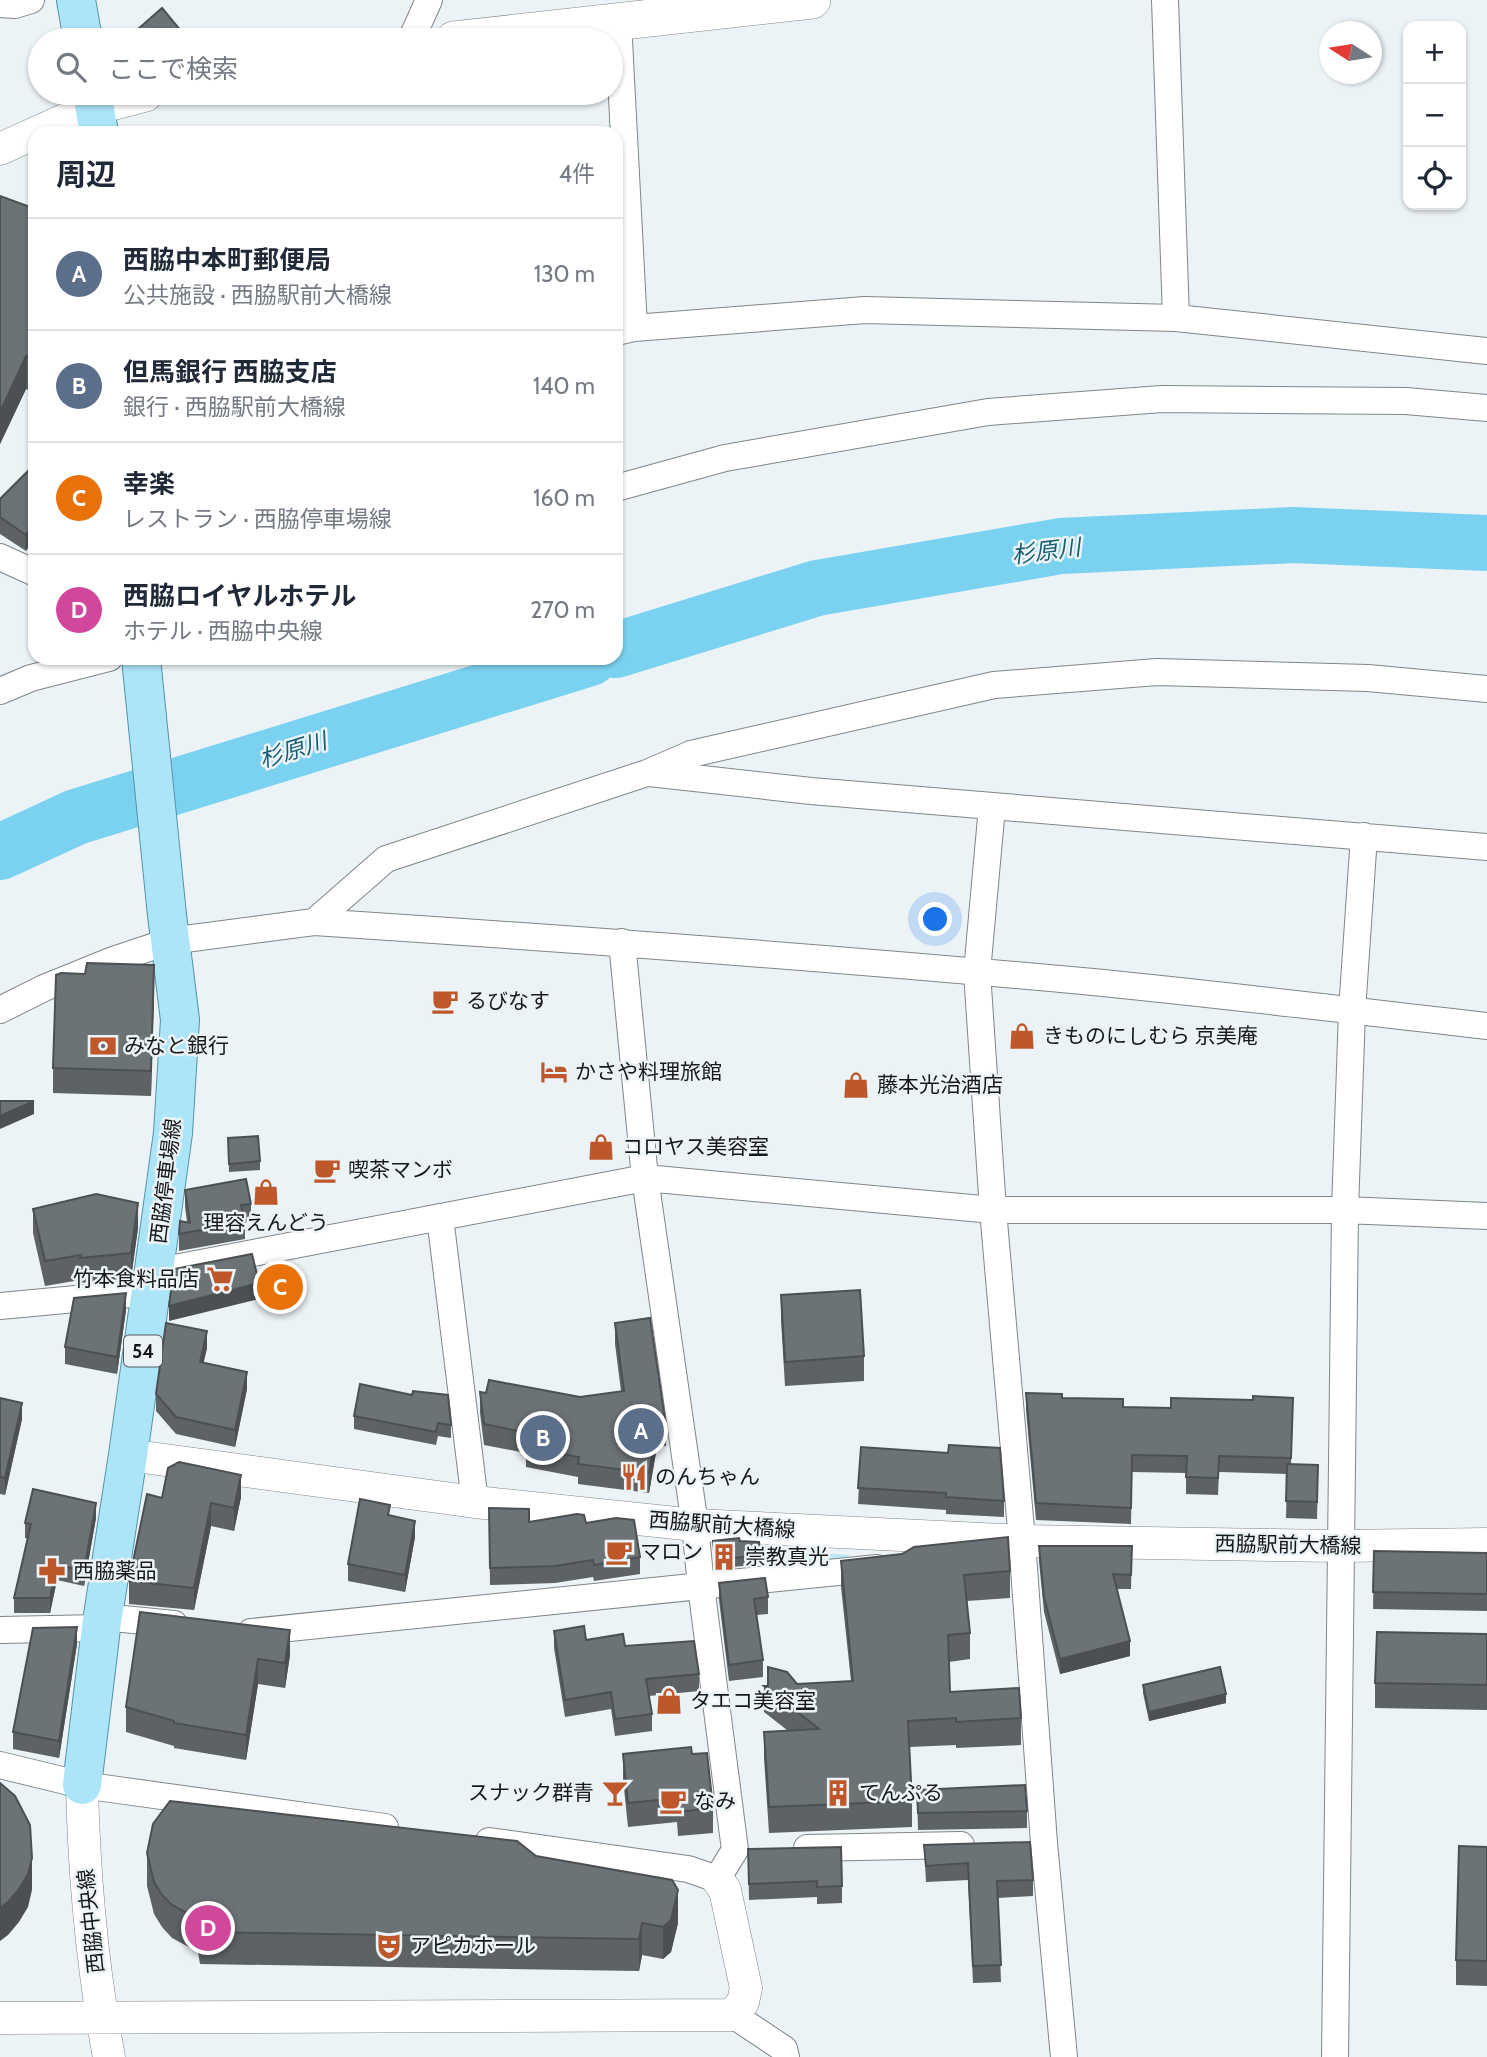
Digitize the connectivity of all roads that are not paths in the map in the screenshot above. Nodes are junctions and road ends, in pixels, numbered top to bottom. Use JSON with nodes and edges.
{"nodes":[{"id":1,"x":32,"y":0,"type":"edge"},
{"id":2,"x":76,"y":0,"type":"edge"},
{"id":3,"x":429,"y":0,"type":"edge"},
{"id":4,"x":812,"y":0,"type":"edge"},
{"id":5,"x":1165,"y":0,"type":"edge"},
{"id":6,"x":774,"y":2,"type":"edge"},
{"id":7,"x":0,"y":4,"type":"edge"},
{"id":8,"x":618,"y":21,"type":"junction"},
{"id":9,"x":81,"y":28,"type":"edge"},
{"id":10,"x":416,"y":28,"type":"edge"},
{"id":11,"x":558,"y":28,"type":"edge"},
{"id":12,"x":618,"y":28,"type":"edge"},
{"id":13,"x":620,"y":105,"type":"edge"},
{"id":14,"x":96,"y":111,"type":"edge"},
{"id":15,"x":58,"y":126,"type":"edge"},
{"id":16,"x":620,"y":126,"type":"edge"},
{"id":17,"x":28,"y":138,"type":"edge"},
{"id":18,"x":0,"y":149,"type":"edge"},
{"id":19,"x":623,"y":242,"type":"edge"},
{"id":20,"x":1176,"y":317,"type":"junction"},
{"id":21,"x":625,"y":330,"type":"edge"},
{"id":22,"x":1487,"y":351,"type":"edge"},
{"id":23,"x":1487,"y":408,"type":"edge"},
{"id":24,"x":623,"y":486,"type":"edge"},
{"id":25,"x":0,"y":557,"type":"edge"},
{"id":26,"x":28,"y":570,"type":"edge"},
{"id":27,"x":107,"y":665,"type":"edge"},
{"id":28,"x":131,"y":665,"type":"edge"},
{"id":29,"x":1487,"y":689,"type":"edge"},
{"id":30,"x":0,"y":691,"type":"edge"},
{"id":31,"x":647,"y":773,"type":"junction"},
{"id":32,"x":992,"y":807,"type":"junction"},
{"id":33,"x":1364,"y":836,"type":"junction"},
{"id":34,"x":1487,"y":847,"type":"edge"},
{"id":35,"x":314,"y":922,"type":"junction"},
{"id":36,"x":169,"y":928,"type":"junction"},
{"id":37,"x":622,"y":942,"type":"junction"},
{"id":38,"x":977,"y":972,"type":"junction"},
{"id":39,"x":0,"y":1010,"type":"edge"},
{"id":40,"x":1352,"y":1011,"type":"junction"},
{"id":41,"x":1487,"y":1026,"type":"edge"},
{"id":42,"x":645,"y":1178,"type":"junction"},
{"id":43,"x":993,"y":1210,"type":"junction"},
{"id":44,"x":1345,"y":1210,"type":"junction"},
{"id":45,"x":1487,"y":1216,"type":"edge"},
{"id":46,"x":440,"y":1217,"type":"junction"},
{"id":47,"x":153,"y":1282,"type":"junction"},
{"id":48,"x":0,"y":1306,"type":"edge"},
{"id":49,"x":128,"y":1454,"type":"junction"},
{"id":50,"x":475,"y":1502,"type":"junction"},
{"id":51,"x":695,"y":1525,"type":"junction"},
{"id":52,"x":1022,"y":1541,"type":"junction"},
{"id":53,"x":1487,"y":1544,"type":"edge"},
{"id":54,"x":1339,"y":1546,"type":"junction"},
{"id":55,"x":914,"y":1553,"type":"junction"},
{"id":56,"x":701,"y":1586,"type":"junction"},
{"id":57,"x":102,"y":1622,"type":"junction"},
{"id":58,"x":194,"y":1626,"type":"edge"},
{"id":59,"x":0,"y":1630,"type":"edge"},
{"id":60,"x":233,"y":1630,"type":"edge"},
{"id":61,"x":0,"y":1765,"type":"edge"},
{"id":62,"x":82,"y":1785,"type":"junction"},
{"id":63,"x":414,"y":1831,"type":"edge"},
{"id":64,"x":469,"y":1838,"type":"edge"},
{"id":65,"x":1044,"y":1843,"type":"junction"},
{"id":66,"x":990,"y":1844,"type":"edge"},
{"id":67,"x":1017,"y":1844,"type":"edge"},
{"id":68,"x":762,"y":1849,"type":"edge"},
{"id":69,"x":789,"y":1849,"type":"edge"},
{"id":70,"x":735,"y":1850,"type":"junction"},
{"id":71,"x":717,"y":1879,"type":"junction"},
{"id":72,"x":733,"y":2015,"type":"junction"},
{"id":73,"x":0,"y":2018,"type":"edge"},
{"id":74,"x":102,"y":2018,"type":"junction"},
{"id":75,"x":109,"y":2057,"type":"edge"},
{"id":76,"x":786,"y":2057,"type":"edge"},
{"id":77,"x":1064,"y":2057,"type":"edge"},
{"id":78,"x":1335,"y":2057,"type":"edge"}],
"edges":[{"from":1,"to":7,"type":"street"},
{"from":2,"to":9,"type":"main road"},
{"from":3,"to":10,"type":"street"},
{"from":4,"to":6,"type":"main road"},
{"from":5,"to":20,"type":"street"},
{"from":6,"to":8,"type":"main road"},
{"from":8,"to":11,"type":"main road"},
{"from":8,"to":12,"type":"street"},
{"from":13,"to":16,"type":"street"},
{"from":14,"to":15,"type":"street"},
{"from":17,"to":18,"type":"street"},
{"from":19,"to":21,"type":"street"},
{"from":20,"to":21,"type":"street"},
{"from":20,"to":22,"type":"street"},
{"from":23,"to":24,"type":"street"},
{"from":25,"to":26,"type":"street"},
{"from":27,"to":30,"type":"street"},
{"from":28,"to":36,"type":"main road","name":"西脇停車場線","number":"54"},
{"from":29,"to":31,"type":"street"},
{"from":31,"to":32,"type":"street"},
{"from":31,"to":35,"type":"street"},
{"from":32,"to":33,"type":"street"},
{"from":32,"to":38,"type":"street"},
{"from":33,"to":34,"type":"street"},
{"from":33,"to":40,"type":"street"},
{"from":35,"to":36,"type":"street"},
{"from":35,"to":37,"type":"street"},
{"from":36,"to":39,"type":"street"},
{"from":36,"to":47,"type":"main road","name":"西脇停車場線","number":"54"},
{"from":37,"to":38,"type":"street"},
{"from":37,"to":42,"type":"street"},
{"from":38,"to":40,"type":"street"},
{"from":38,"to":43,"type":"street"},
{"from":40,"to":41,"type":"street"},
{"from":40,"to":44,"type":"street"},
{"from":42,"to":43,"type":"street"},
{"from":42,"to":46,"type":"street"},
{"from":42,"to":51,"type":"street"},
{"from":43,"to":44,"type":"street"},
{"from":43,"to":52,"type":"street"},
{"from":44,"to":45,"type":"street"},
{"from":44,"to":54,"type":"street"},
{"from":46,"to":47,"type":"street"},
{"from":46,"to":50,"type":"street"},
{"from":47,"to":48,"type":"street"},
{"from":47,"to":49,"type":"main road","name":"西脇停車場線","number":"54"},
{"from":49,"to":50,"type":"street","name":"西脇駅前大橋線"},
{"from":49,"to":57,"type":"main road","name":"西脇停車場線","number":"54"},
{"from":50,"to":51,"type":"street","name":"西脇駅前大橋線"},
{"from":51,"to":55,"type":"street","name":"西脇駅前大橋線"},
{"from":51,"to":56,"type":"street"},
{"from":52,"to":54,"type":"street","name":"西脇駅前大橋線"},
{"from":52,"to":55,"type":"street","name":"西脇駅前大橋線"},
{"from":52,"to":65,"type":"street"},
{"from":53,"to":54,"type":"street","name":"西脇駅前大橋線"},
{"from":54,"to":78,"type":"street"},
{"from":55,"to":56,"type":"street"},
{"from":56,"to":60,"type":"street"},
{"from":56,"to":70,"type":"street"},
{"from":57,"to":58,"type":"street"},
{"from":57,"to":59,"type":"street"},
{"from":57,"to":62,"type":"main road","name":"西脇停車場線","number":"54"},
{"from":61,"to":62,"type":"street"},
{"from":62,"to":63,"type":"street"},
{"from":62,"to":74,"type":"street","name":"西脇中央線"},
{"from":64,"to":71,"type":"street"},
{"from":65,"to":67,"type":"street"},
{"from":65,"to":77,"type":"street"},
{"from":66,"to":69,"type":"street"},
{"from":68,"to":70,"type":"street"},
{"from":70,"to":71,"type":"street"},
{"from":71,"to":72,"type":"street"},
{"from":72,"to":74,"type":"street"},
{"from":72,"to":76,"type":"street"},
{"from":73,"to":74,"type":"street"},
{"from":74,"to":75,"type":"street","name":"西脇中央線"}]}
